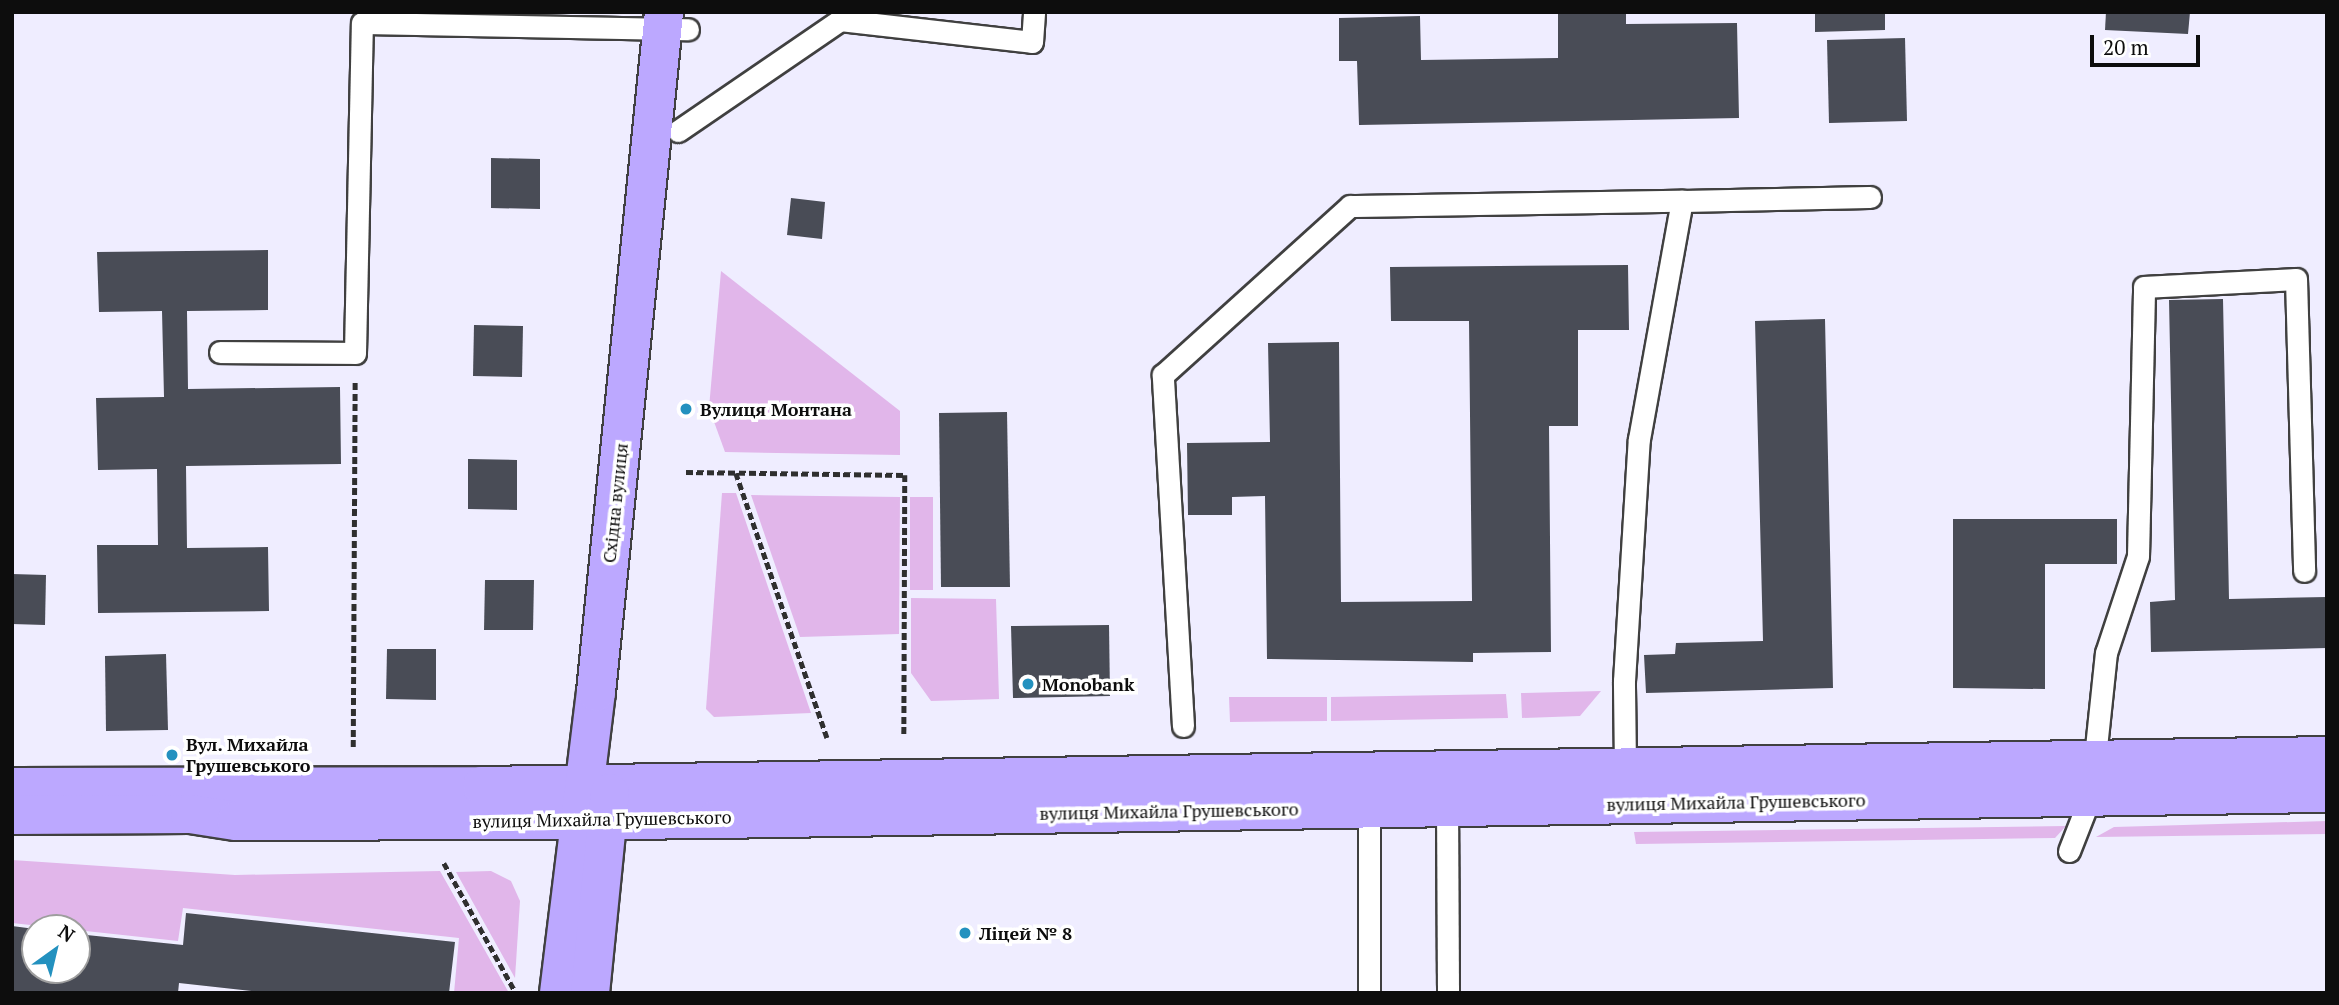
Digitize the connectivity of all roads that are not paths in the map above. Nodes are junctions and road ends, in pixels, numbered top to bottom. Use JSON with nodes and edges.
{"nodes":[{"id":1,"x":1034,"y":12,"type":"edge"},
{"id":2,"x":676,"y":20,"type":"edge"},
{"id":3,"x":678,"y":131,"type":"junction"},
{"id":4,"x":1870,"y":197,"type":"dead end"},
{"id":5,"x":1682,"y":201,"type":"junction"},
{"id":6,"x":220,"y":352,"type":"dead end"},
{"id":7,"x":2304,"y":571,"type":"dead end"},
{"id":8,"x":1183,"y":726,"type":"dead end"},
{"id":9,"x":2327,"y":756,"type":"edge"},
{"id":10,"x":1625,"y":768,"type":"junction"},
{"id":11,"x":1368,"y":771,"type":"junction"},
{"id":12,"x":2094,"y":777,"type":"junction"},
{"id":13,"x":12,"y":787,"type":"edge"},
{"id":14,"x":1447,"y":788,"type":"junction"},
{"id":15,"x":2327,"y":793,"type":"edge"},
{"id":16,"x":596,"y":802,"type":"junction"},
{"id":17,"x":1369,"y":808,"type":"junction"},
{"id":18,"x":12,"y":815,"type":"edge"},
{"id":19,"x":2069,"y":851,"type":"dead end"},
{"id":20,"x":559,"y":993,"type":"edge"},
{"id":21,"x":590,"y":993,"type":"edge"},
{"id":22,"x":1369,"y":993,"type":"edge"},
{"id":23,"x":1448,"y":993,"type":"edge"}],
"edges":[{"from":1,"to":3,"type":"lane"},
{"from":2,"to":3,"type":"main road","name":"Східна вулиця"},
{"from":2,"to":6,"type":"lane"},
{"from":2,"to":16,"type":"main road","name":"Східна вулиця"},
{"from":3,"to":16,"type":"main road","name":"Східна вулиця"},
{"from":4,"to":5,"type":"lane"},
{"from":5,"to":8,"type":"lane"},
{"from":5,"to":10,"type":"lane"},
{"from":7,"to":12,"type":"lane"},
{"from":9,"to":12,"type":"main road","name":"вулиця Михайла Грушевського"},
{"from":10,"to":12,"type":"main road","name":"вулиця Михайла Грушевського"},
{"from":10,"to":14,"type":"main road","name":"вулиця Михайла Грушевського"},
{"from":11,"to":14,"type":"main road","name":"вулиця Михайла Грушевського"},
{"from":11,"to":16,"type":"main road","name":"вулиця Михайла Грушевського"},
{"from":11,"to":17,"type":"lane"},
{"from":12,"to":14,"type":"main road","name":"вулиця Михайла Грушевського"},
{"from":12,"to":15,"type":"main road","name":"вулиця Михайла Грушевського"},
{"from":12,"to":19,"type":"lane"},
{"from":13,"to":16,"type":"main road","name":"вулиця Михайла Грушевського"},
{"from":14,"to":17,"type":"main road","name":"вулиця Михайла Грушевського"},
{"from":14,"to":23,"type":"lane"},
{"from":16,"to":17,"type":"main road","name":"вулиця Михайла Грушевського"},
{"from":16,"to":18,"type":"main road","name":"вулиця Михайла Грушевського"},
{"from":16,"to":20,"type":"main road","name":"Східна вулиця"},
{"from":16,"to":21,"type":"main road","name":"Східна вулиця"},
{"from":17,"to":22,"type":"lane"}]}
